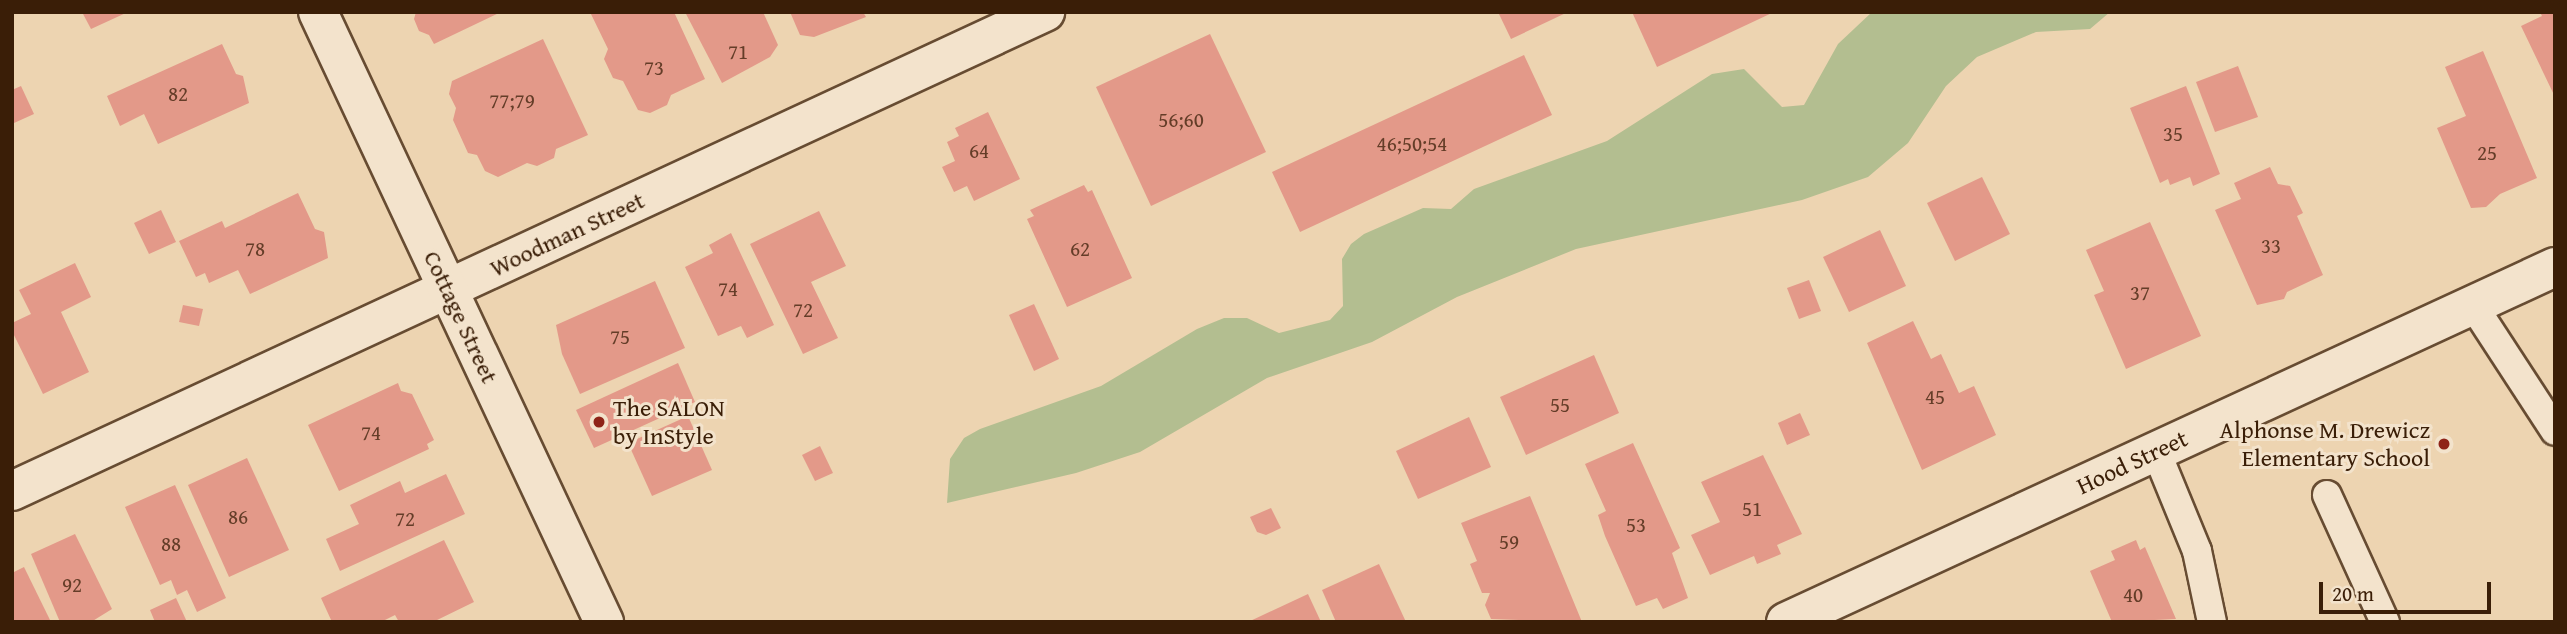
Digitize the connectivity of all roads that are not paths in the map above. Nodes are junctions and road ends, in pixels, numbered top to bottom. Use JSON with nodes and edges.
{"nodes":[{"id":1,"x":318,"y":12,"type":"edge"},
{"id":2,"x":1045,"y":12,"type":"edge"},
{"id":3,"x":2555,"y":267,"type":"edge"},
{"id":4,"x":448,"y":290,"type":"junction"},
{"id":5,"x":2473,"y":305,"type":"junction"},
{"id":6,"x":2555,"y":431,"type":"edge"},
{"id":7,"x":2156,"y":451,"type":"junction"},
{"id":8,"x":12,"y":491,"type":"edge"},
{"id":9,"x":2327,"y":495,"type":"dead end"},
{"id":10,"x":604,"y":622,"type":"edge"},
{"id":11,"x":1786,"y":622,"type":"edge"},
{"id":12,"x":2212,"y":622,"type":"edge"},
{"id":13,"x":2385,"y":622,"type":"edge"}],
"edges":[{"from":1,"to":4,"type":"street","name":"Cottage Street"},
{"from":2,"to":4,"type":"street","name":"Woodman Street"},
{"from":3,"to":5,"type":"street","name":"Hood Street"},
{"from":4,"to":8,"type":"street","name":"Woodman Street"},
{"from":4,"to":10,"type":"street","name":"Cottage Street"},
{"from":5,"to":6,"type":"lane"},
{"from":5,"to":7,"type":"street","name":"Hood Street"},
{"from":7,"to":11,"type":"street","name":"Hood Street"},
{"from":7,"to":12,"type":"lane"},
{"from":9,"to":13,"type":"lane"}]}
